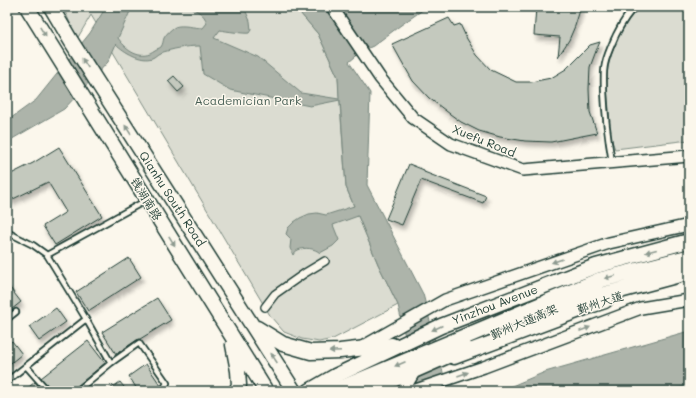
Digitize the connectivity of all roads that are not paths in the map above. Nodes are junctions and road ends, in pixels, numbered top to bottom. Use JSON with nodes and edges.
{"nodes":[{"id":1,"x":27,"y":7,"type":"edge"},
{"id":2,"x":51,"y":7,"type":"edge"},
{"id":3,"x":332,"y":7,"type":"edge"},
{"id":4,"x":635,"y":7,"type":"edge"},
{"id":5,"x":689,"y":156,"type":"edge"},
{"id":6,"x":612,"y":162,"type":"junction"},
{"id":7,"x":147,"y":199,"type":"junction"},
{"id":8,"x":689,"y":225,"type":"edge"},
{"id":9,"x":7,"y":232,"type":"edge"},
{"id":10,"x":689,"y":242,"type":"edge"},
{"id":11,"x":47,"y":255,"type":"junction"},
{"id":12,"x":689,"y":258,"type":"edge"},
{"id":13,"x":325,"y":261,"type":"dead end"},
{"id":14,"x":689,"y":272,"type":"edge"},
{"id":15,"x":689,"y":277,"type":"edge"},
{"id":16,"x":689,"y":300,"type":"edge"},
{"id":17,"x":265,"y":306,"type":"dead end"},
{"id":18,"x":16,"y":312,"type":"dead end"},
{"id":19,"x":7,"y":319,"type":"edge"},
{"id":20,"x":86,"y":319,"type":"junction"},
{"id":21,"x":252,"y":324,"type":"junction"},
{"id":22,"x":230,"y":334,"type":"junction"},
{"id":23,"x":402,"y":344,"type":"junction"},
{"id":24,"x":360,"y":349,"type":"junction"},
{"id":25,"x":111,"y":363,"type":"junction"},
{"id":26,"x":26,"y":366,"type":"junction"},
{"id":27,"x":412,"y":374,"type":"junction"},
{"id":28,"x":7,"y":381,"type":"edge"},
{"id":29,"x":48,"y":391,"type":"edge"},
{"id":30,"x":77,"y":391,"type":"edge"},
{"id":31,"x":162,"y":391,"type":"edge"},
{"id":32,"x":236,"y":391,"type":"edge"},
{"id":33,"x":266,"y":391,"type":"edge"},
{"id":34,"x":294,"y":391,"type":"edge"},
{"id":35,"x":309,"y":391,"type":"edge"},
{"id":36,"x":335,"y":391,"type":"edge"},
{"id":37,"x":367,"y":391,"type":"edge"},
{"id":38,"x":381,"y":391,"type":"edge"},
{"id":39,"x":403,"y":391,"type":"edge"},
{"id":40,"x":413,"y":391,"type":"edge"}],
"edges":[{"from":1,"to":7,"type":"main road","name":"钱湖南路","one_way":true},
{"from":21,"to":2,"type":"main road","name":"Qianhu South Road","one_way":true},
{"from":3,"to":6,"type":"street","name":"Xuefu Road"},
{"from":4,"to":6,"type":"lane"},
{"from":5,"to":6,"type":"street","name":"Xuefu Road"},
{"from":7,"to":11,"type":"lane"},
{"from":7,"to":22,"type":"main road","name":"钱湖南路","one_way":true},
{"from":8,"to":24,"type":"street","name":"Yinzhou Avenue","one_way":true},
{"from":9,"to":11,"type":"lane"},
{"from":10,"to":23,"type":"main road","name":"Yinzhou Avenue","one_way":true},
{"from":11,"to":20,"type":"lane"},
{"from":12,"to":36,"type":"highway","name":"Yinzhou Avenue","one_way":true},
{"from":13,"to":17,"type":"street"},
{"from":14,"to":37,"type":"highway","name":"鄞州大道高架"},
{"from":15,"to":27,"type":"main road","name":"鄞州大道"},
{"from":40,"to":16,"type":"street","one_way":true},
{"from":18,"to":19,"type":"lane"},
{"from":20,"to":25,"type":"lane"},
{"from":20,"to":26,"type":"lane"},
{"from":24,"to":21,"type":"main road","one_way":true},
{"from":34,"to":21,"type":"main road","name":"Qianhu South Road","one_way":true},
{"from":22,"to":32,"type":"main road"},
{"from":22,"to":33,"type":"main road","name":"钱湖南路"},
{"from":23,"to":24,"type":"main road"},
{"from":23,"to":35,"type":"main road","name":"Yinzhou Avenue"},
{"from":25,"to":30,"type":"lane"},
{"from":25,"to":31,"type":"lane"},
{"from":26,"to":28,"type":"lane"},
{"from":26,"to":29,"type":"lane"},
{"from":27,"to":38,"type":"main road","name":"鄞州大道"},
{"from":27,"to":39,"type":"street"}]}
